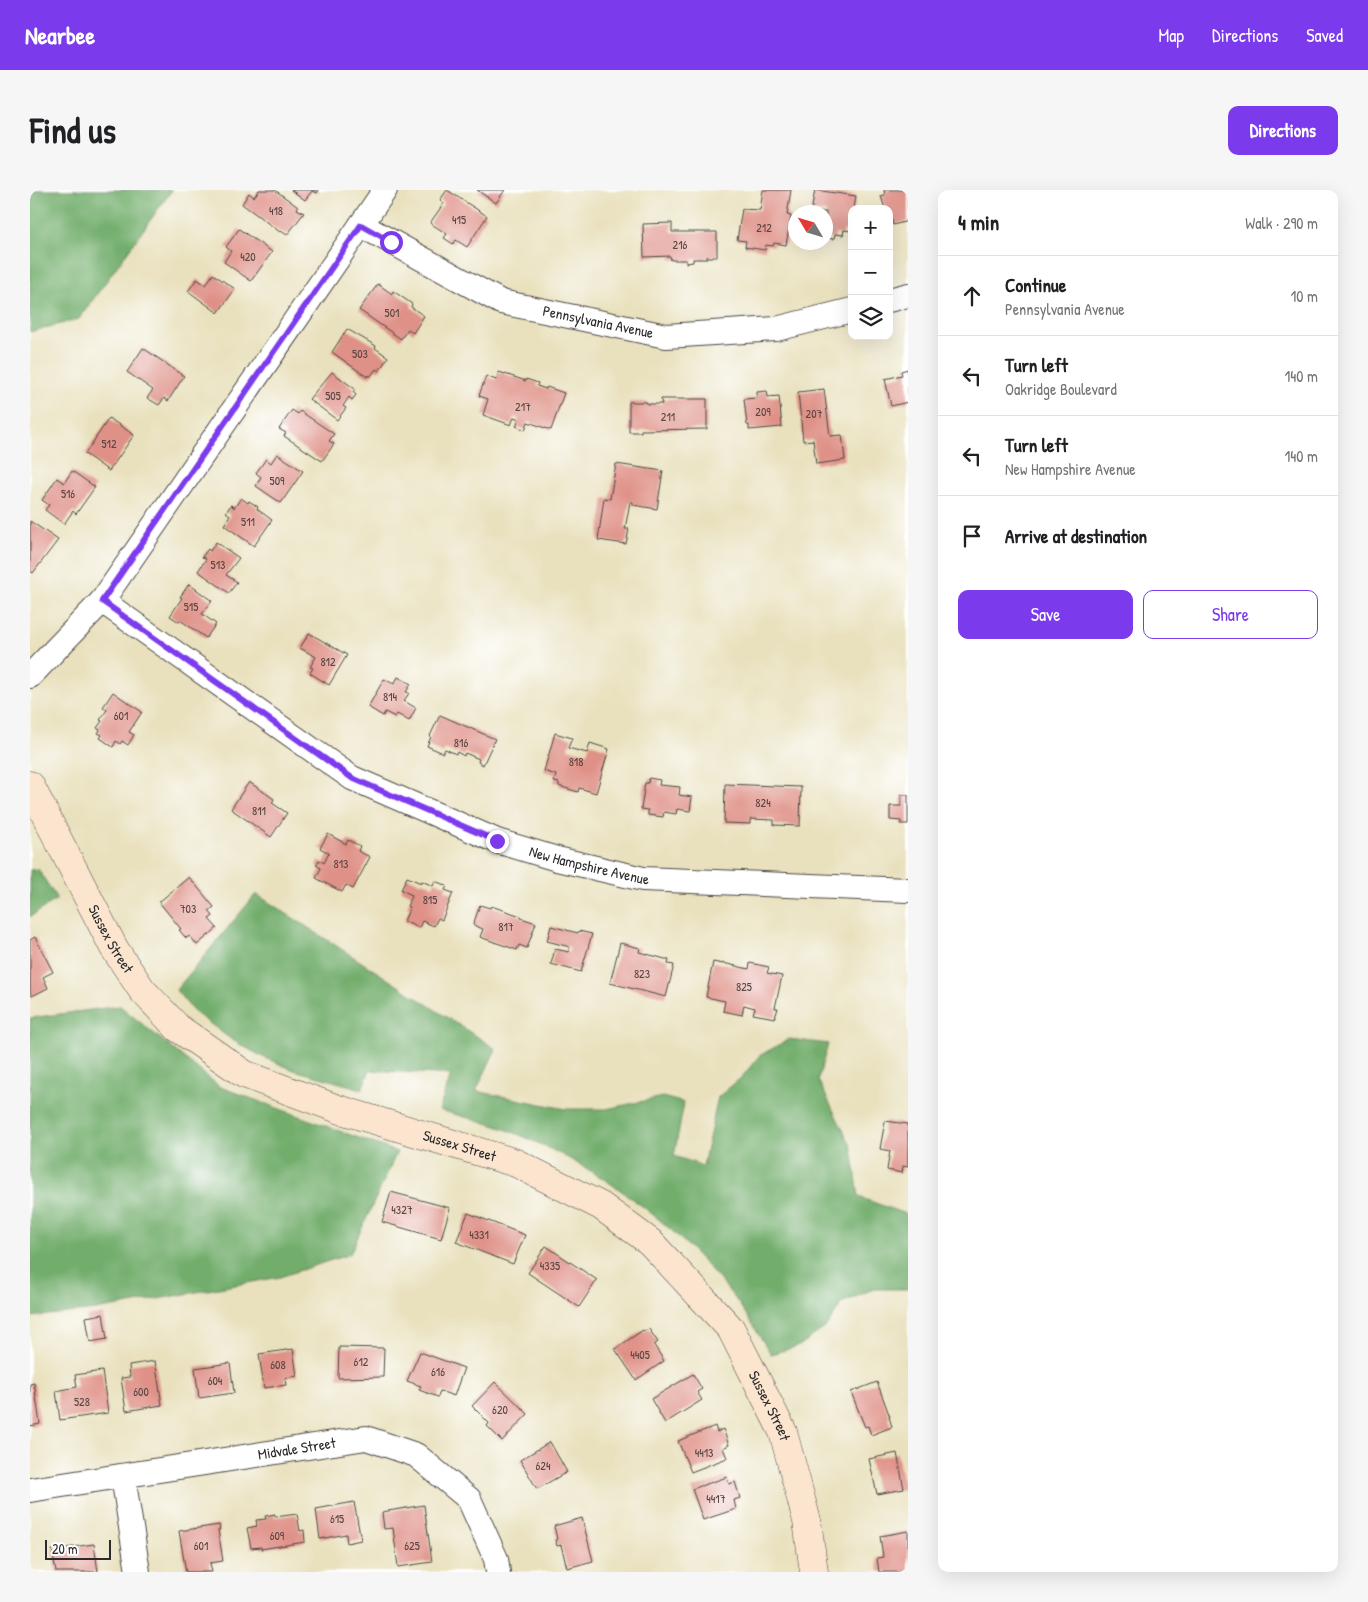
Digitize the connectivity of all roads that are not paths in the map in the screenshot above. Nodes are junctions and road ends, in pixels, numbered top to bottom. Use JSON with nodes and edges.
{"nodes":[{"id":1,"x":385,"y":190,"type":"edge"},
{"id":2,"x":361,"y":225,"type":"junction"},
{"id":3,"x":908,"y":295,"type":"edge"},
{"id":4,"x":893,"y":299,"type":"edge"},
{"id":5,"x":848,"y":311,"type":"edge"},
{"id":6,"x":102,"y":601,"type":"junction"},
{"id":7,"x":30,"y":676,"type":"edge"},
{"id":8,"x":30,"y":785,"type":"edge"},
{"id":9,"x":908,"y":890,"type":"edge"},
{"id":10,"x":123,"y":1476,"type":"junction"},
{"id":11,"x":30,"y":1490,"type":"edge"},
{"id":12,"x":138,"y":1572,"type":"edge"},
{"id":13,"x":498,"y":1572,"type":"edge"},
{"id":14,"x":814,"y":1572,"type":"edge"}],
"edges":[{"from":1,"to":2,"type":"street"},
{"from":2,"to":5,"type":"street","name":"Pennsylvania Avenue"},
{"from":2,"to":6,"type":"street"},
{"from":3,"to":4,"type":"street"},
{"from":6,"to":7,"type":"street"},
{"from":6,"to":9,"type":"street","name":"New Hampshire Avenue"},
{"from":8,"to":14,"type":"street","name":"Sussex Street"},
{"from":10,"to":11,"type":"street","name":"Midvale Street"},
{"from":10,"to":12,"type":"street"},
{"from":10,"to":13,"type":"street","name":"Midvale Street"}]}
